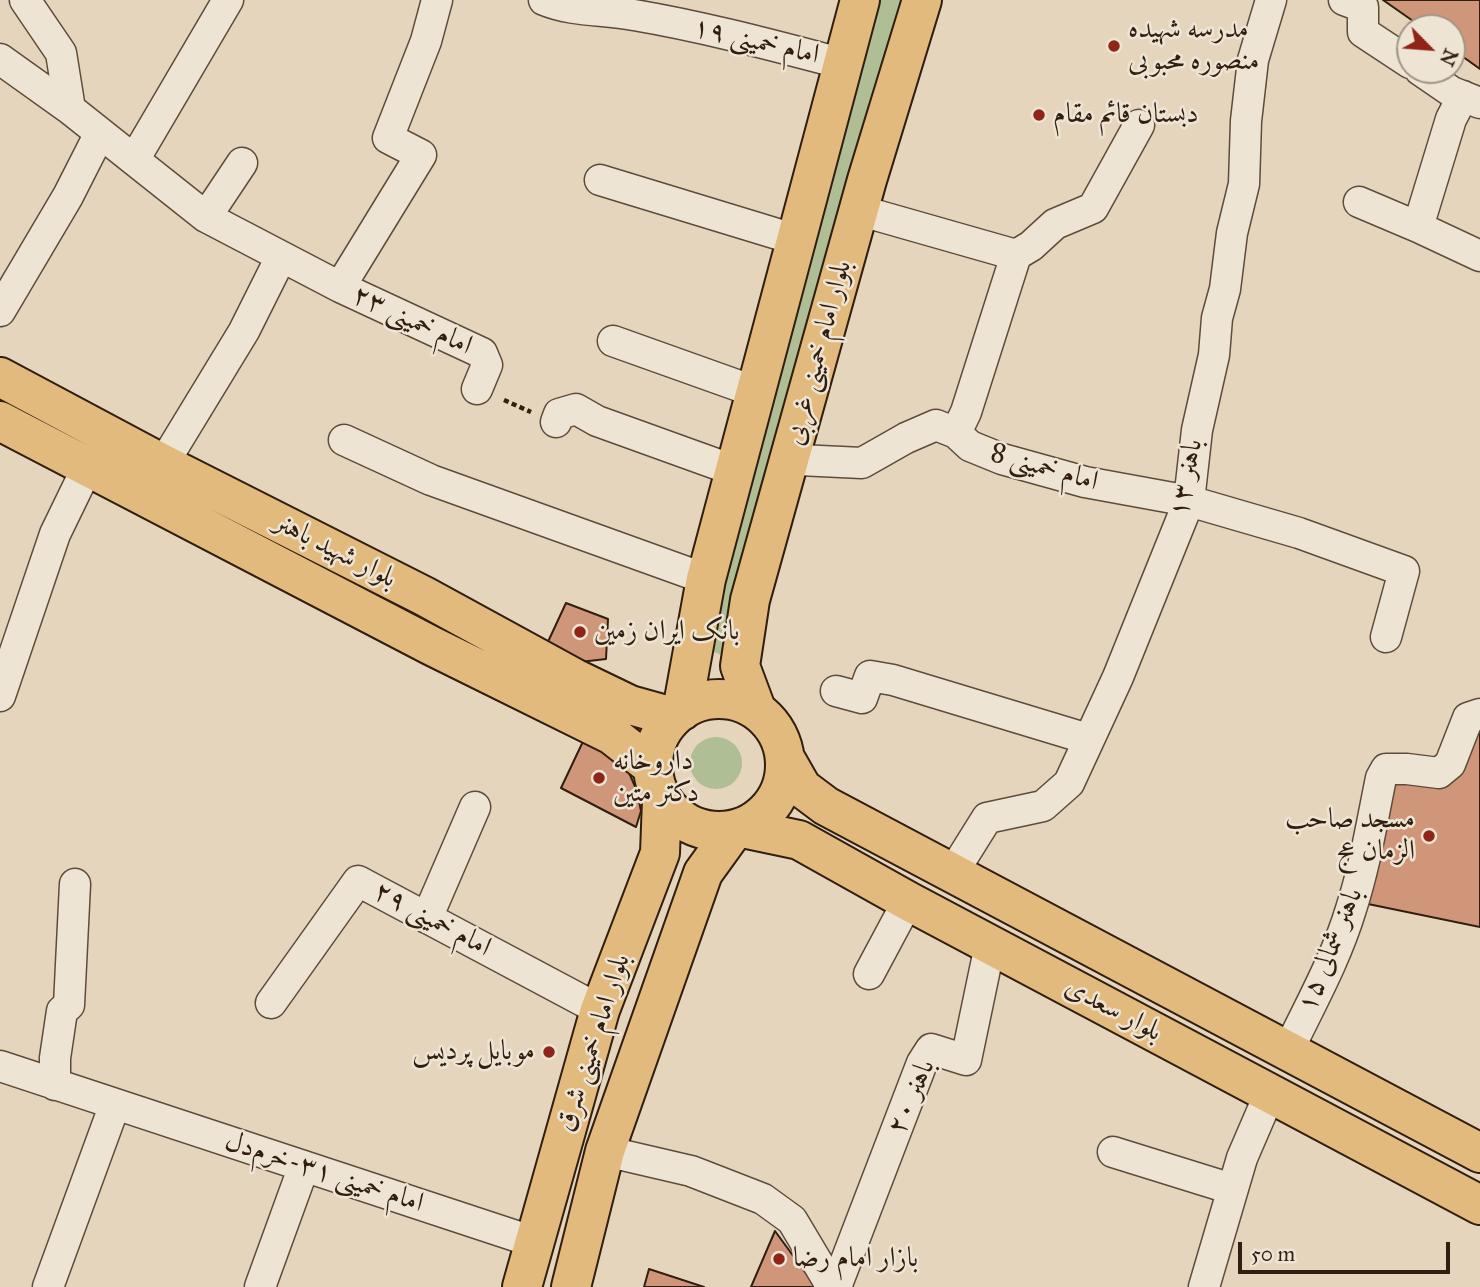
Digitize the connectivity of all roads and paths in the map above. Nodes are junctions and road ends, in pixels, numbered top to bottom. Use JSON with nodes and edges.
{"nodes":[{"id":1,"x":25,"y":0,"type":"edge"},
{"id":2,"x":228,"y":0,"type":"edge"},
{"id":3,"x":437,"y":0,"type":"edge"},
{"id":4,"x":544,"y":0,"type":"edge"},
{"id":5,"x":860,"y":0,"type":"edge"},
{"id":6,"x":922,"y":0,"type":"edge"},
{"id":7,"x":1271,"y":0,"type":"edge"},
{"id":8,"x":1344,"y":0,"type":"edge"},
{"id":9,"x":1396,"y":54,"type":"edge"},
{"id":10,"x":0,"y":59,"type":"edge"},
{"id":11,"x":844,"y":64,"type":"junction"},
{"id":12,"x":1444,"y":84,"type":"edge"},
{"id":13,"x":1471,"y":100,"type":"edge"},
{"id":14,"x":70,"y":109,"type":"junction"},
{"id":15,"x":1139,"y":125,"type":"dead end"},
{"id":16,"x":100,"y":133,"type":"junction"},
{"id":17,"x":134,"y":160,"type":"junction"},
{"id":18,"x":242,"y":163,"type":"dead end"},
{"id":19,"x":600,"y":180,"type":"dead end"},
{"id":20,"x":1359,"y":202,"type":"dead end"},
{"id":21,"x":859,"y":210,"type":"junction"},
{"id":22,"x":206,"y":218,"type":"junction"},
{"id":23,"x":1418,"y":228,"type":"junction"},
{"id":24,"x":797,"y":240,"type":"junction"},
{"id":25,"x":1016,"y":255,"type":"junction"},
{"id":26,"x":1480,"y":256,"type":"edge"},
{"id":27,"x":281,"y":257,"type":"junction"},
{"id":28,"x":340,"y":287,"type":"junction"},
{"id":29,"x":0,"y":311,"type":"edge"},
{"id":30,"x":613,"y":341,"type":"dead end"},
{"id":31,"x":0,"y":377,"type":"edge"},
{"id":32,"x":477,"y":389,"type":"joint"},
{"id":33,"x":756,"y":392,"type":"junction"},
{"id":34,"x":0,"y":421,"type":"edge"},
{"id":35,"x":556,"y":422,"type":"joint"},
{"id":36,"x":956,"y":433,"type":"junction"},
{"id":37,"x":344,"y":440,"type":"dead end"},
{"id":38,"x":790,"y":456,"type":"junction"},
{"id":39,"x":163,"y":464,"type":"junction"},
{"id":40,"x":88,"y":467,"type":"junction"},
{"id":41,"x":733,"y":470,"type":"junction"},
{"id":42,"x":1189,"y":501,"type":"junction"},
{"id":43,"x":706,"y":579,"type":"junction"},
{"id":44,"x":1386,"y":637,"type":"dead end"},
{"id":45,"x":836,"y":691,"type":"dead end"},
{"id":46,"x":0,"y":695,"type":"edge"},
{"id":47,"x":756,"y":709,"type":"junction"},
{"id":48,"x":677,"y":714,"type":"junction"},
{"id":49,"x":1480,"y":714,"type":"edge"},
{"id":50,"x":1088,"y":739,"type":"junction"},
{"id":51,"x":786,"y":760,"type":"junction"},
{"id":52,"x":657,"y":784,"type":"junction"},
{"id":53,"x":475,"y":807,"type":"dead end"},
{"id":54,"x":738,"y":829,"type":"junction"},
{"id":55,"x":952,"y":874,"type":"junction"},
{"id":56,"x":75,"y":884,"type":"dead end"},
{"id":57,"x":908,"y":901,"type":"junction"},
{"id":58,"x":427,"y":918,"type":"junction"},
{"id":59,"x":990,"y":945,"type":"junction"},
{"id":60,"x":869,"y":974,"type":"dead end"},
{"id":61,"x":271,"y":1003,"type":"dead end"},
{"id":62,"x":600,"y":1010,"type":"junction"},
{"id":63,"x":1288,"y":1051,"type":"junction"},
{"id":64,"x":0,"y":1066,"type":"edge"},
{"id":65,"x":55,"y":1085,"type":"junction"},
{"id":66,"x":1269,"y":1093,"type":"junction"},
{"id":67,"x":115,"y":1104,"type":"junction"},
{"id":68,"x":605,"y":1151,"type":"junction"},
{"id":69,"x":1112,"y":1152,"type":"dead end"},
{"id":70,"x":1480,"y":1153,"type":"edge"},
{"id":71,"x":304,"y":1166,"type":"junction"},
{"id":72,"x":1232,"y":1189,"type":"junction"},
{"id":73,"x":1480,"y":1205,"type":"edge"},
{"id":74,"x":534,"y":1242,"type":"junction"},
{"id":75,"x":48,"y":1287,"type":"edge"},
{"id":76,"x":260,"y":1287,"type":"edge"},
{"id":77,"x":522,"y":1287,"type":"edge"},
{"id":78,"x":571,"y":1287,"type":"edge"},
{"id":79,"x":834,"y":1287,"type":"edge"},
{"id":80,"x":1205,"y":1287,"type":"edge"}],
"edges":[{"from":1,"to":14,"type":"street"},
{"from":2,"to":17,"type":"street"},
{"from":3,"to":28,"type":"street"},
{"from":4,"to":11,"type":"street","name":"امام خمینی ۱۹"},
{"from":5,"to":11,"type":"main road","name":"بلوار امام خمینی غربی"},
{"from":6,"to":21,"type":"main road","name":"بلوار امام خمینی غربی"},
{"from":7,"to":42,"type":"street","name":"باهنر ۱۳"},
{"from":8,"to":9,"type":"street"},
{"from":10,"to":14,"type":"street","name":"امام خمینی ۲۳"},
{"from":11,"to":24,"type":"main road","name":"بلوار امام خمینی غربی"},
{"from":12,"to":13,"type":"street"},
{"from":13,"to":23,"type":"street"},
{"from":14,"to":16,"type":"street","name":"امام خمینی ۲۳"},
{"from":15,"to":25,"type":"street"},
{"from":16,"to":17,"type":"street","name":"امام خمینی ۲۳"},
{"from":16,"to":29,"type":"street"},
{"from":17,"to":22,"type":"street","name":"امام خمینی ۲۳"},
{"from":18,"to":22,"type":"street"},
{"from":19,"to":24,"type":"street"},
{"from":20,"to":23,"type":"street"},
{"from":21,"to":25,"type":"street"},
{"from":21,"to":38,"type":"main road","name":"بلوار امام خمینی غربی"},
{"from":22,"to":27,"type":"street","name":"امام خمینی ۲۳"},
{"from":23,"to":26,"type":"street"},
{"from":24,"to":33,"type":"main road","name":"بلوار امام خمینی غربی"},
{"from":25,"to":36,"type":"street"},
{"from":27,"to":28,"type":"street","name":"امام خمینی ۲۳"},
{"from":27,"to":39,"type":"street"},
{"from":28,"to":32,"type":"street","name":"امام خمینی ۲۳"},
{"from":30,"to":33,"type":"street"},
{"from":31,"to":39,"type":"main road","name":"بلوار شهید باهنر"},
{"from":32,"to":35,"type":"path","name":"امام خمینی ۲۳"},
{"from":33,"to":41,"type":"main road","name":"بلوار امام خمینی غربی"},
{"from":34,"to":40,"type":"main road","name":"بلوار شهید باهنر"},
{"from":35,"to":41,"type":"street"},
{"from":36,"to":38,"type":"street","name":"امام خمینی 8"},
{"from":36,"to":42,"type":"street","name":"امام خمینی 8"},
{"from":37,"to":43,"type":"street"},
{"from":38,"to":47,"type":"main road","name":"بلوار امام خمینی غربی"},
{"from":39,"to":48,"type":"main road","name":"بلوار شهید باهنر"},
{"from":40,"to":46,"type":"street"},
{"from":40,"to":52,"type":"main road","name":"بلوار شهید باهنر"},
{"from":41,"to":43,"type":"main road","name":"بلوار امام خمینی غربی"},
{"from":42,"to":44,"type":"street","name":"امام خمینی 8"},
{"from":42,"to":50,"type":"street","name":"باهنر ۱۳"},
{"from":43,"to":48,"type":"main road","name":"بلوار امام خمینی غربی"},
{"from":45,"to":50,"type":"street"},
{"from":47,"to":48,"type":"main road"},
{"from":47,"to":51,"type":"main road"},
{"from":48,"to":52,"type":"main road"},
{"from":49,"to":63,"type":"street","name":"باهنر شمالی ۱۵"},
{"from":50,"to":55,"type":"street","name":"باهنر ۱۳"},
{"from":51,"to":54,"type":"main road"},
{"from":51,"to":55,"type":"main road","name":"بلوار سعدی"},
{"from":52,"to":54,"type":"main road"},
{"from":52,"to":62,"type":"main road","name":"بلوار امام خمینی شرق"},
{"from":53,"to":58,"type":"street"},
{"from":54,"to":57,"type":"main road","name":"بلوار سعدی"},
{"from":54,"to":68,"type":"main road","name":"بلوار امام خمینی شرق"},
{"from":55,"to":63,"type":"main road","name":"بلوار سعدی"},
{"from":56,"to":65,"type":"street"},
{"from":57,"to":59,"type":"main road","name":"بلوار سعدی"},
{"from":57,"to":60,"type":"street"},
{"from":58,"to":61,"type":"street","name":"امام خمینی ۲۹"},
{"from":58,"to":62,"type":"street","name":"امام خمینی ۲۹"},
{"from":59,"to":66,"type":"main road","name":"بلوار سعدی"},
{"from":59,"to":79,"type":"street","name":"باهنر ۲۰"},
{"from":62,"to":74,"type":"main road","name":"بلوار امام خمینی شرق"},
{"from":63,"to":66,"type":"main road"},
{"from":63,"to":70,"type":"main road","name":"بلوار سعدی"},
{"from":64,"to":65,"type":"street","name":"امام خمینی ۳۱-خرم‌دل"},
{"from":65,"to":67,"type":"street","name":"امام خمینی ۳۱-خرم‌دل"},
{"from":66,"to":72,"type":"street"},
{"from":66,"to":73,"type":"main road","name":"بلوار سعدی"},
{"from":67,"to":71,"type":"street","name":"امام خمینی ۳۱-خرم‌دل"},
{"from":67,"to":75,"type":"street"},
{"from":68,"to":78,"type":"main road","name":"بلوار امام خمینی شرق"},
{"from":68,"to":79,"type":"street"},
{"from":69,"to":72,"type":"street"},
{"from":71,"to":74,"type":"street","name":"امام خمینی ۳۱-خرم‌دل"},
{"from":71,"to":76,"type":"street"},
{"from":72,"to":80,"type":"street"},
{"from":74,"to":77,"type":"main road","name":"بلوار امام خمینی شرق"}]}
